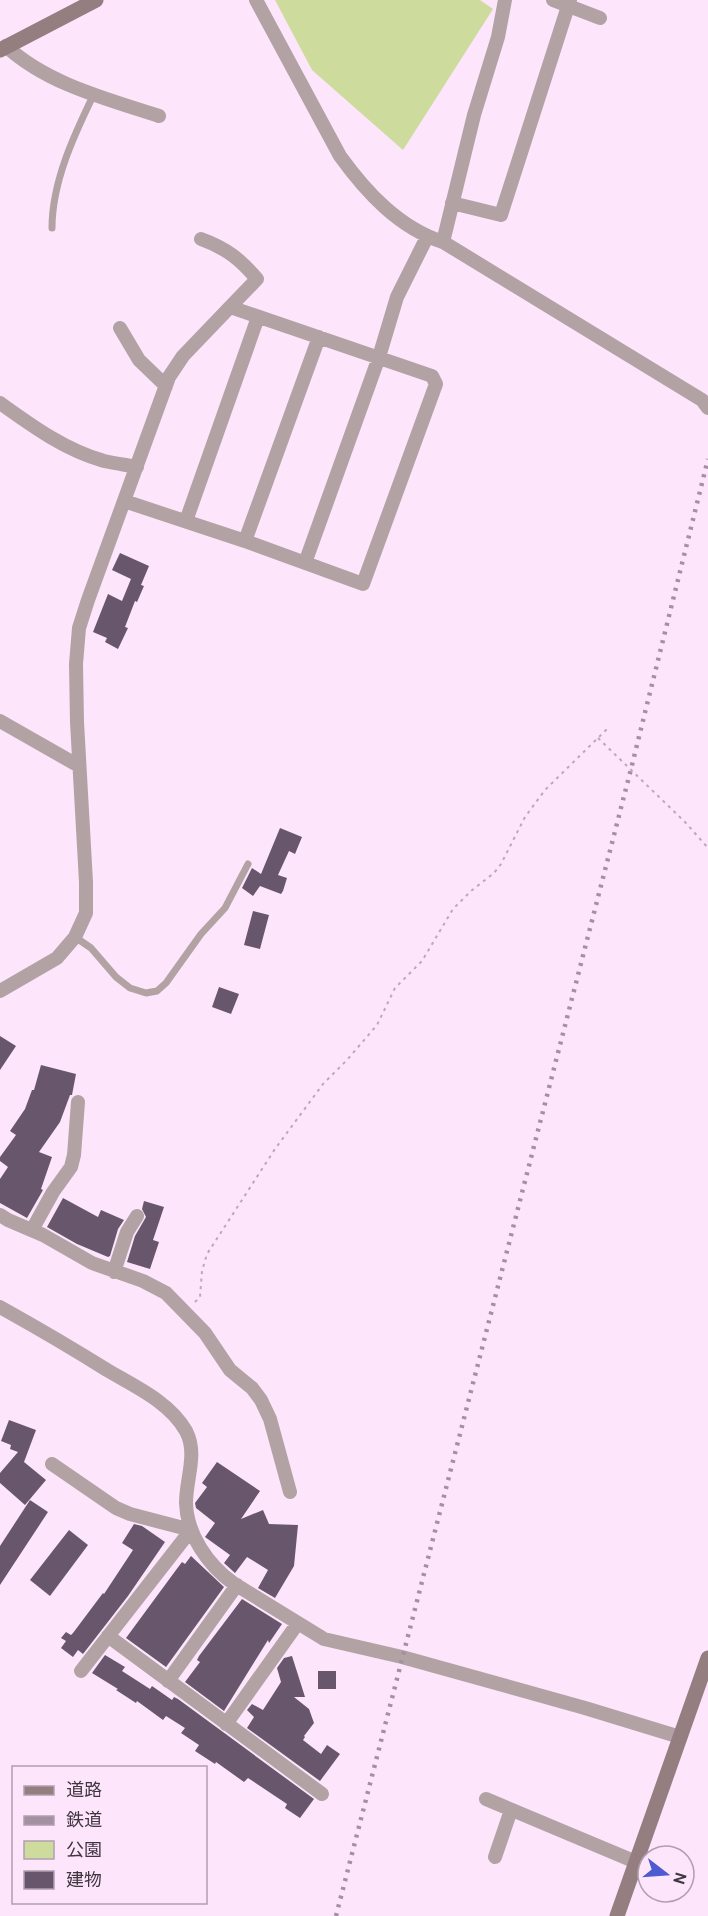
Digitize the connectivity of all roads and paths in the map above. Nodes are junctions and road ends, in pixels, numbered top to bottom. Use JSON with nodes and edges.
{"nodes":[{"id":1,"x":96,"y":0,"type":"edge"},
{"id":2,"x":256,"y":0,"type":"edge"},
{"id":3,"x":505,"y":0,"type":"edge"},
{"id":4,"x":553,"y":0,"type":"edge"},
{"id":5,"x":569,"y":3,"type":"edge"},
{"id":6,"x":600,"y":18,"type":"dead end"},
{"id":7,"x":3,"y":48,"type":"edge"},
{"id":8,"x":94,"y":94,"type":"junction"},
{"id":9,"x":159,"y":116,"type":"dead end"},
{"id":10,"x":452,"y":203,"type":"junction"},
{"id":11,"x":52,"y":228,"type":"dead end"},
{"id":12,"x":427,"y":237,"type":"junction"},
{"id":13,"x":201,"y":239,"type":"dead end"},
{"id":14,"x":443,"y":242,"type":"junction"},
{"id":15,"x":230,"y":308,"type":"junction"},
{"id":16,"x":258,"y":317,"type":"junction"},
{"id":17,"x":120,"y":328,"type":"dead end"},
{"id":18,"x":319,"y":337,"type":"junction"},
{"id":19,"x":379,"y":357,"type":"junction"},
{"id":20,"x":166,"y":386,"type":"junction"},
{"id":21,"x":0,"y":403,"type":"edge"},
{"id":22,"x":708,"y":408,"type":"edge"},
{"id":23,"x":137,"y":467,"type":"junction"},
{"id":24,"x":124,"y":501,"type":"junction"},
{"id":25,"x":186,"y":521,"type":"junction"},
{"id":26,"x":246,"y":541,"type":"junction"},
{"id":27,"x":304,"y":563,"type":"junction"},
{"id":28,"x":0,"y":721,"type":"edge"},
{"id":29,"x":607,"y":729,"type":"dead end"},
{"id":30,"x":598,"y":738,"type":"junction"},
{"id":31,"x":79,"y":766,"type":"junction"},
{"id":32,"x":708,"y":848,"type":"edge"},
{"id":33,"x":248,"y":864,"type":"dead end"},
{"id":34,"x":75,"y":937,"type":"junction"},
{"id":35,"x":0,"y":991,"type":"edge"},
{"id":36,"x":78,"y":1102,"type":"dead end"},
{"id":37,"x":0,"y":1215,"type":"edge"},
{"id":38,"x":137,"y":1216,"type":"dead end"},
{"id":39,"x":32,"y":1230,"type":"junction"},
{"id":40,"x":114,"y":1272,"type":"junction"},
{"id":41,"x":0,"y":1307,"type":"edge"},
{"id":42,"x":180,"y":1310,"type":"junction"},
{"id":43,"x":52,"y":1464,"type":"dead end"},
{"id":44,"x":290,"y":1492,"type":"dead end"},
{"id":45,"x":191,"y":1530,"type":"junction"},
{"id":46,"x":237,"y":1585,"type":"junction"},
{"id":47,"x":298,"y":1623,"type":"junction"},
{"id":48,"x":108,"y":1636,"type":"junction"},
{"id":49,"x":708,"y":1658,"type":"edge"},
{"id":50,"x":81,"y":1671,"type":"dead end"},
{"id":51,"x":168,"y":1681,"type":"junction"},
{"id":52,"x":226,"y":1724,"type":"junction"},
{"id":53,"x":680,"y":1737,"type":"junction"},
{"id":54,"x":322,"y":1794,"type":"dead end"},
{"id":55,"x":486,"y":1799,"type":"dead end"},
{"id":56,"x":511,"y":1810,"type":"junction"},
{"id":57,"x":642,"y":1844,"type":"edge"},
{"id":58,"x":495,"y":1857,"type":"dead end"},
{"id":59,"x":636,"y":1862,"type":"joint"},
{"id":60,"x":617,"y":1916,"type":"edge"}],
"edges":[{"from":1,"to":7,"type":"street"},
{"from":2,"to":12,"type":"street"},
{"from":3,"to":10,"type":"street"},
{"from":4,"to":5,"type":"street"},
{"from":5,"to":6,"type":"street"},
{"from":5,"to":10,"type":"street"},
{"from":7,"to":8,"type":"street"},
{"from":8,"to":9,"type":"street"},
{"from":8,"to":11,"type":"lane"},
{"from":10,"to":14,"type":"street"},
{"from":12,"to":14,"type":"street"},
{"from":12,"to":19,"type":"street"},
{"from":13,"to":15,"type":"street"},
{"from":14,"to":22,"type":"street"},
{"from":15,"to":16,"type":"street"},
{"from":15,"to":20,"type":"street"},
{"from":16,"to":18,"type":"street"},
{"from":16,"to":25,"type":"street"},
{"from":17,"to":20,"type":"street"},
{"from":18,"to":19,"type":"street"},
{"from":18,"to":26,"type":"street"},
{"from":19,"to":27,"type":"street"},
{"from":19,"to":27,"type":"street"},
{"from":20,"to":23,"type":"street"},
{"from":21,"to":23,"type":"street"},
{"from":23,"to":24,"type":"street"},
{"from":24,"to":25,"type":"street"},
{"from":24,"to":31,"type":"street"},
{"from":25,"to":26,"type":"street"},
{"from":26,"to":27,"type":"street"},
{"from":28,"to":31,"type":"street"},
{"from":29,"to":30,"type":"path"},
{"from":30,"to":32,"type":"path"},
{"from":30,"to":42,"type":"path"},
{"from":31,"to":34,"type":"street"},
{"from":33,"to":34,"type":"lane"},
{"from":34,"to":35,"type":"street"},
{"from":36,"to":39,"type":"street"},
{"from":37,"to":39,"type":"street"},
{"from":38,"to":40,"type":"street"},
{"from":39,"to":40,"type":"street"},
{"from":40,"to":42,"type":"street"},
{"from":41,"to":45,"type":"street"},
{"from":42,"to":44,"type":"street"},
{"from":43,"to":45,"type":"street"},
{"from":45,"to":46,"type":"street"},
{"from":45,"to":48,"type":"street"},
{"from":46,"to":47,"type":"street"},
{"from":46,"to":51,"type":"street"},
{"from":47,"to":52,"type":"street"},
{"from":47,"to":53,"type":"street"},
{"from":48,"to":50,"type":"street"},
{"from":48,"to":51,"type":"street"},
{"from":49,"to":53,"type":"street"},
{"from":51,"to":52,"type":"street"},
{"from":52,"to":54,"type":"street"},
{"from":53,"to":57,"type":"street"},
{"from":55,"to":56,"type":"street"},
{"from":56,"to":58,"type":"street"},
{"from":56,"to":59,"type":"street"},
{"from":59,"to":60,"type":"street"}]}
